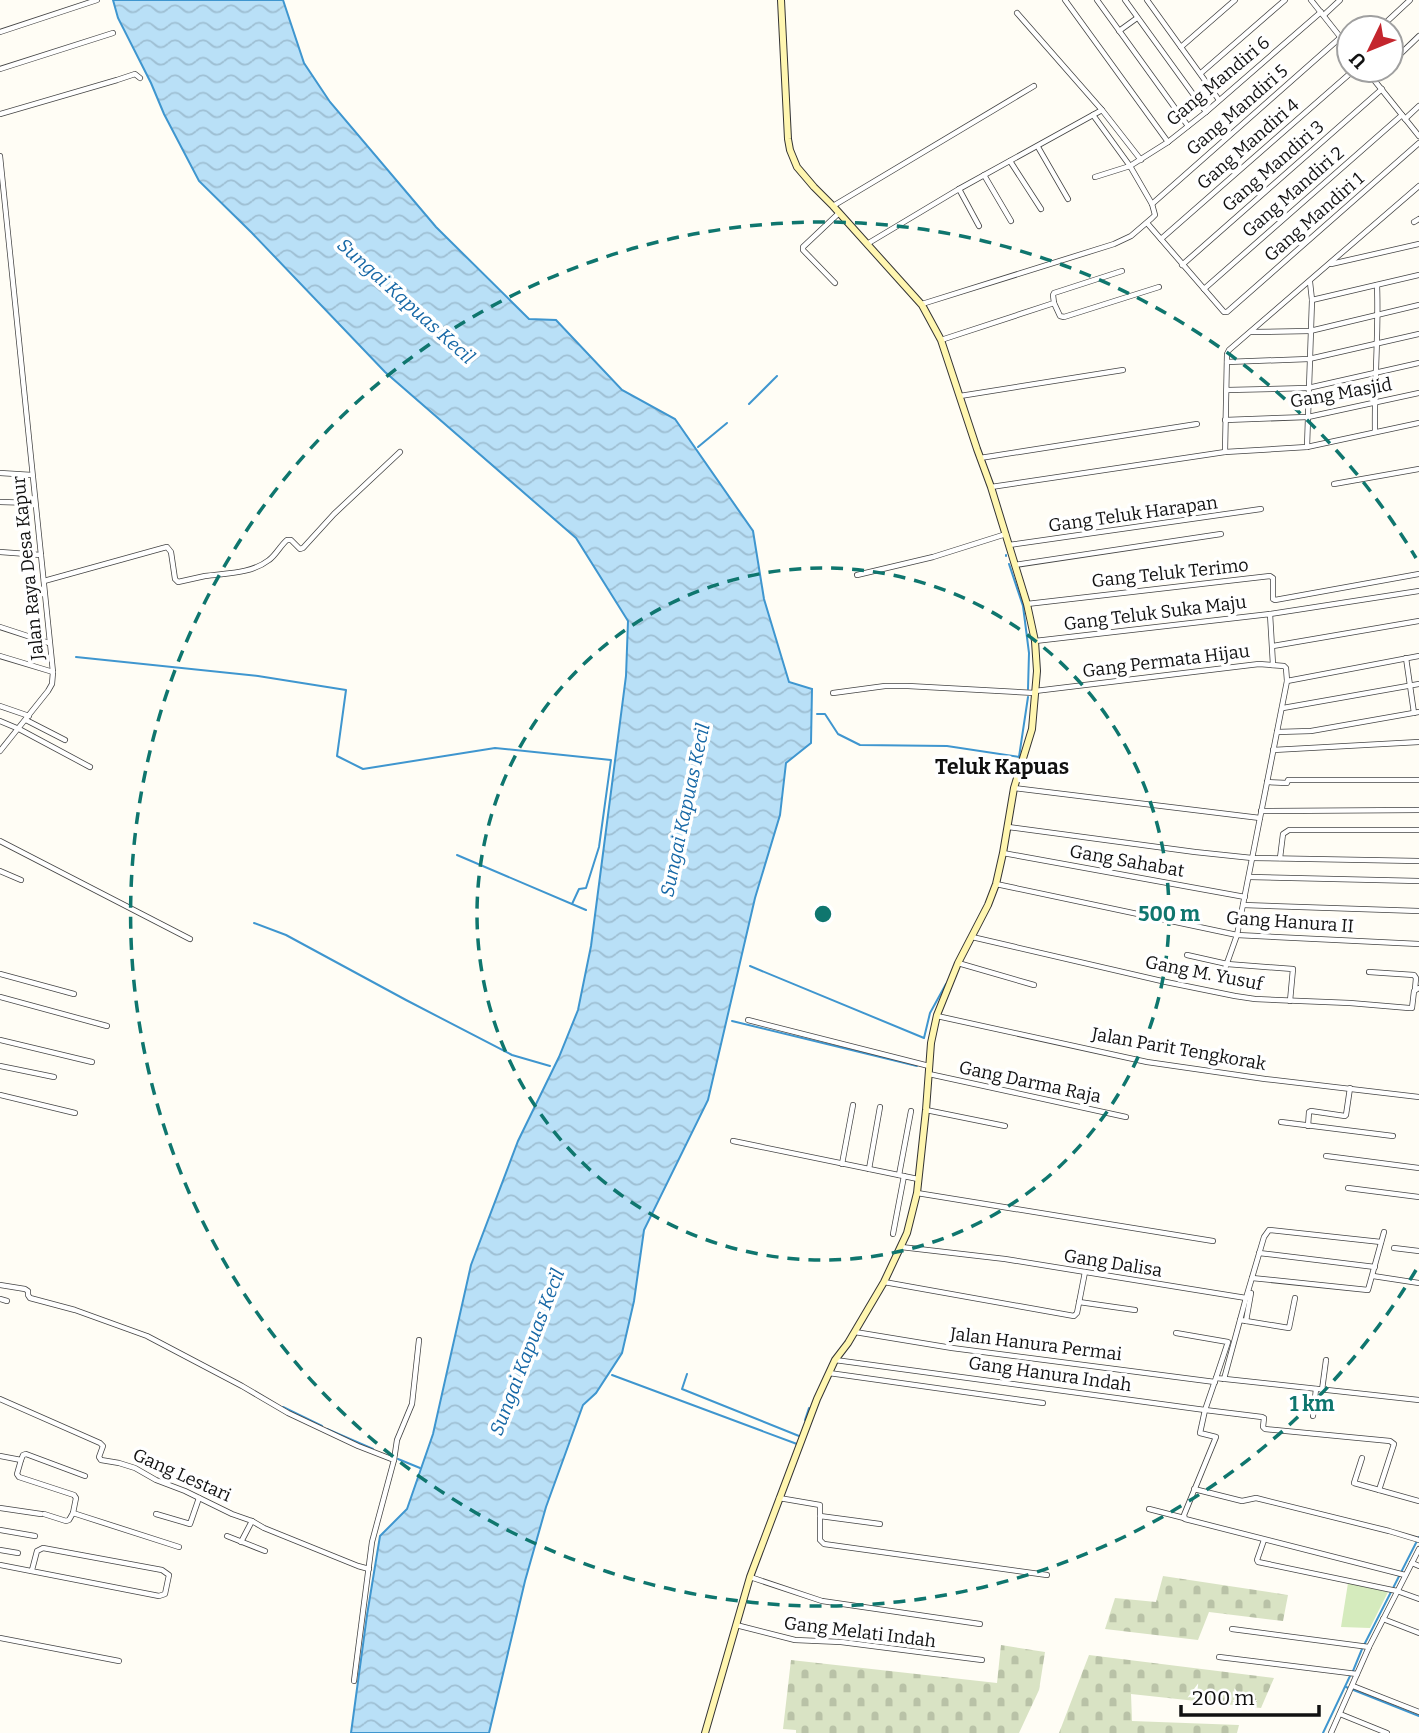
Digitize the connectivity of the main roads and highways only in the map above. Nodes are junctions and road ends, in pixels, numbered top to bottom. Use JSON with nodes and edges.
{"nodes":[{"id":1,"x":781,"y":0,"type":"edge"},
{"id":2,"x":705,"y":1733,"type":"edge"}],
"edges":[{"from":1,"to":2,"type":"main road"}]}
